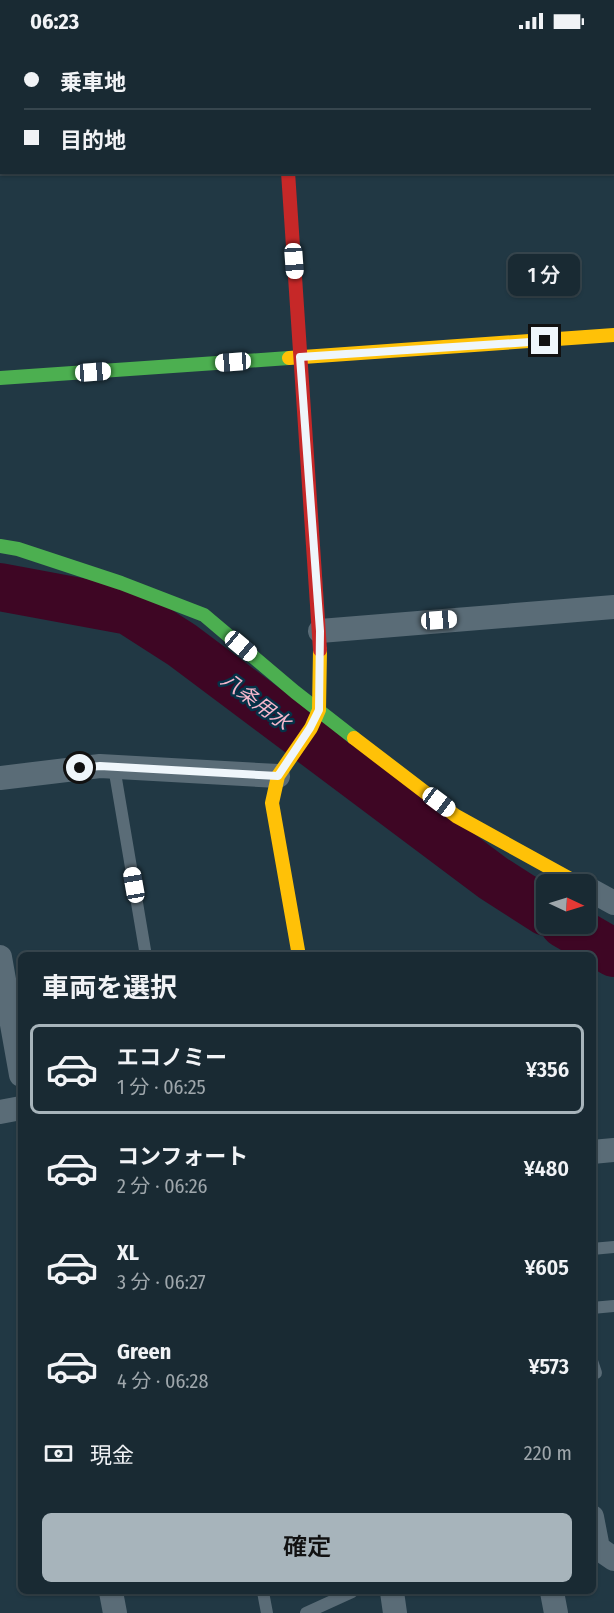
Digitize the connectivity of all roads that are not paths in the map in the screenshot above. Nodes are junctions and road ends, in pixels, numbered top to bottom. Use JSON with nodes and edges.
{"nodes":[{"id":1,"x":288,"y":174,"type":"edge"},
{"id":2,"x":614,"y":335,"type":"edge"},
{"id":3,"x":300,"y":357,"type":"junction"},
{"id":4,"x":0,"y":378,"type":"edge"},
{"id":5,"x":0,"y":546,"type":"edge"},
{"id":6,"x":614,"y":607,"type":"edge"},
{"id":7,"x":320,"y":631,"type":"junction"},
{"id":8,"x":319,"y":710,"type":"junction"},
{"id":9,"x":114,"y":767,"type":"junction"},
{"id":10,"x":278,"y":776,"type":"junction"},
{"id":11,"x":0,"y":778,"type":"edge"},
{"id":12,"x":561,"y":874,"type":"edge"},
{"id":13,"x":596,"y":893,"type":"edge"},
{"id":14,"x":614,"y":903,"type":"edge"},
{"id":15,"x":146,"y":952,"type":"edge"},
{"id":16,"x":298,"y":952,"type":"edge"},
{"id":17,"x":0,"y":957,"type":"edge"},
{"id":18,"x":18,"y":1058,"type":"edge"},
{"id":19,"x":18,"y":1109,"type":"edge"},
{"id":20,"x":0,"y":1112,"type":"edge"},
{"id":21,"x":614,"y":1150,"type":"edge"},
{"id":22,"x":596,"y":1152,"type":"edge"},
{"id":23,"x":614,"y":1247,"type":"edge"},
{"id":24,"x":596,"y":1249,"type":"edge"},
{"id":25,"x":614,"y":1306,"type":"edge"},
{"id":26,"x":596,"y":1308,"type":"edge"},
{"id":27,"x":596,"y":1538,"type":"edge"},
{"id":28,"x":614,"y":1559,"type":"edge"},
{"id":29,"x":111,"y":1594,"type":"edge"},
{"id":30,"x":263,"y":1594,"type":"edge"},
{"id":31,"x":348,"y":1594,"type":"edge"},
{"id":32,"x":392,"y":1594,"type":"edge"},
{"id":33,"x":552,"y":1594,"type":"edge"},
{"id":34,"x":115,"y":1613,"type":"edge"},
{"id":35,"x":267,"y":1613,"type":"edge"},
{"id":36,"x":306,"y":1613,"type":"edge"},
{"id":37,"x":395,"y":1613,"type":"edge"},
{"id":38,"x":556,"y":1613,"type":"edge"}],
"edges":[{"from":1,"to":3,"type":"street"},
{"from":2,"to":3,"type":"street"},
{"from":3,"to":4,"type":"street"},
{"from":3,"to":7,"type":"street"},
{"from":5,"to":8,"type":"street"},
{"from":6,"to":7,"type":"street"},
{"from":7,"to":8,"type":"street"},
{"from":8,"to":10,"type":"street"},
{"from":8,"to":12,"type":"street"},
{"from":9,"to":10,"type":"street"},
{"from":9,"to":11,"type":"street"},
{"from":9,"to":15,"type":"lane"},
{"from":10,"to":16,"type":"street"},
{"from":13,"to":14,"type":"street"},
{"from":17,"to":18,"type":"street"},
{"from":19,"to":20,"type":"street"},
{"from":21,"to":22,"type":"street"},
{"from":23,"to":24,"type":"lane"},
{"from":25,"to":26,"type":"lane"},
{"from":27,"to":28,"type":"street"},
{"from":29,"to":34,"type":"street"},
{"from":30,"to":35,"type":"lane"},
{"from":31,"to":36,"type":"lane"},
{"from":32,"to":37,"type":"street"},
{"from":33,"to":38,"type":"street"}]}
